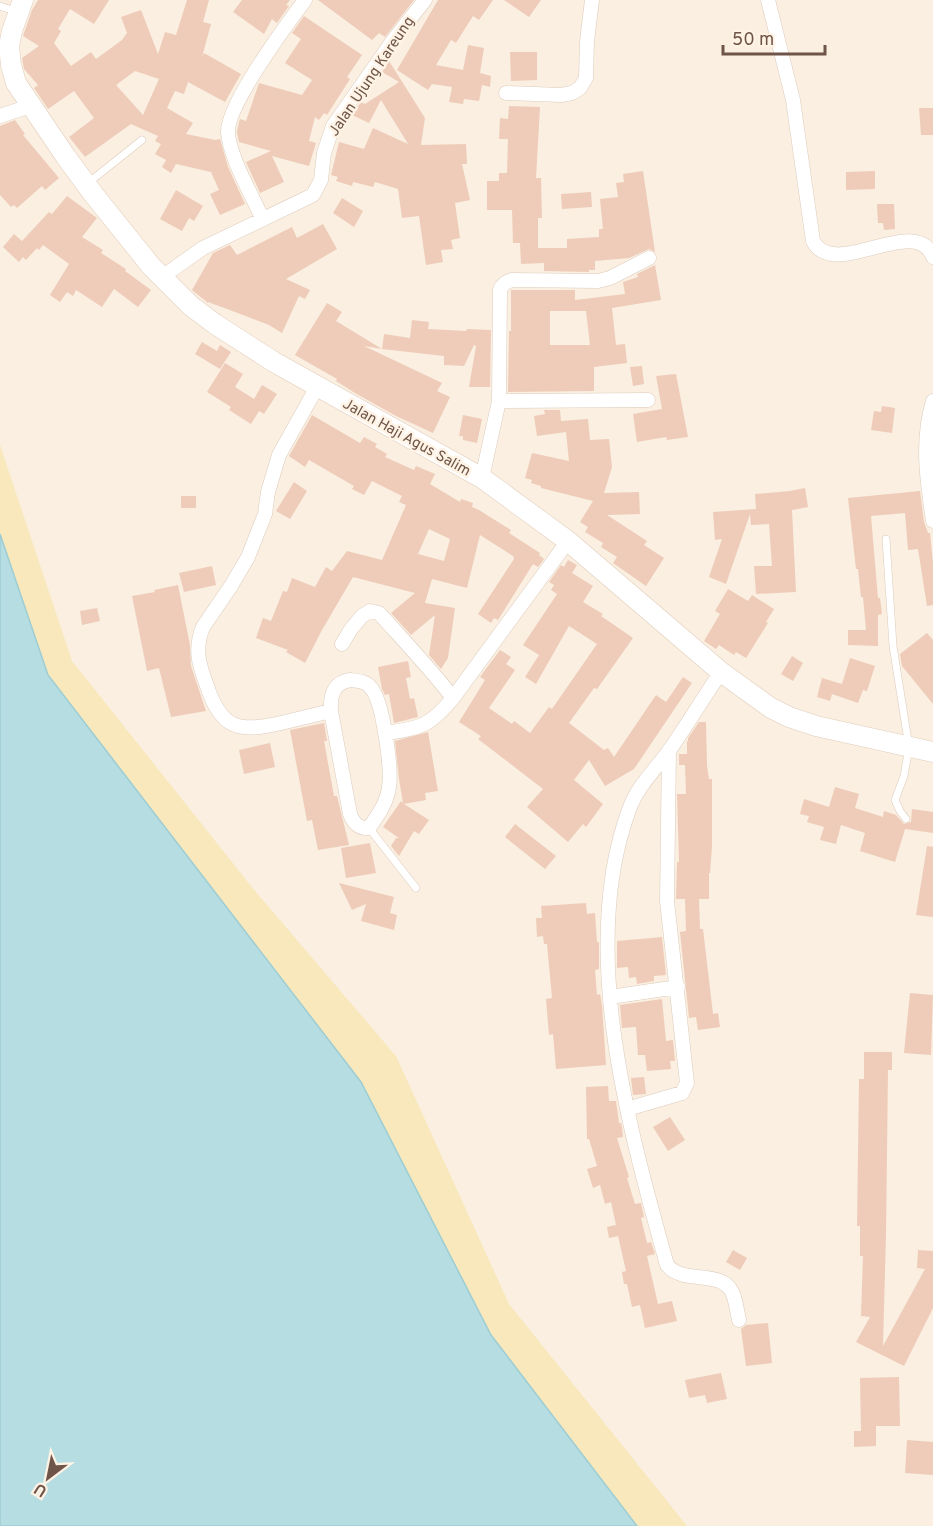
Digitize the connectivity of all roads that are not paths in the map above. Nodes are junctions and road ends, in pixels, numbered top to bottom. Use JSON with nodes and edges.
{"nodes":[{"id":1,"x":304,"y":0,"type":"edge"},
{"id":2,"x":424,"y":0,"type":"edge"},
{"id":3,"x":592,"y":0,"type":"edge"},
{"id":4,"x":768,"y":0,"type":"edge"},
{"id":5,"x":14,"y":6,"type":"edge"},
{"id":6,"x":506,"y":93,"type":"dead end"},
{"id":7,"x":30,"y":106,"type":"junction"},
{"id":8,"x":0,"y":116,"type":"edge"},
{"id":9,"x":142,"y":140,"type":"dead end"},
{"id":10,"x":86,"y":184,"type":"junction"},
{"id":11,"x":262,"y":218,"type":"junction"},
{"id":12,"x":933,"y":257,"type":"edge"},
{"id":13,"x":650,"y":258,"type":"dead end"},
{"id":14,"x":162,"y":277,"type":"junction"},
{"id":15,"x":317,"y":387,"type":"junction"},
{"id":16,"x":648,"y":400,"type":"dead end"},
{"id":17,"x":499,"y":401,"type":"junction"},
{"id":18,"x":933,"y":401,"type":"edge"},
{"id":19,"x":482,"y":478,"type":"junction"},
{"id":20,"x":933,"y":521,"type":"edge"},
{"id":21,"x":886,"y":538,"type":"dead end"},
{"id":22,"x":568,"y":541,"type":"junction"},
{"id":23,"x":342,"y":644,"type":"dead end"},
{"id":24,"x":721,"y":672,"type":"junction"},
{"id":25,"x":453,"y":698,"type":"junction"},
{"id":26,"x":331,"y":711,"type":"junction"},
{"id":27,"x":386,"y":733,"type":"junction"},
{"id":28,"x":909,"y":747,"type":"junction"},
{"id":29,"x":669,"y":750,"type":"junction"},
{"id":30,"x":933,"y":752,"type":"edge"},
{"id":31,"x":906,"y":819,"type":"dead end"},
{"id":32,"x":369,"y":828,"type":"junction"},
{"id":33,"x":416,"y":888,"type":"dead end"},
{"id":34,"x":678,"y":987,"type":"junction"},
{"id":35,"x":610,"y":997,"type":"junction"},
{"id":36,"x":627,"y":1109,"type":"junction"},
{"id":37,"x":739,"y":1320,"type":"dead end"}],
"edges":[{"from":1,"to":11,"type":"street"},
{"from":2,"to":11,"type":"street","name":"Jalan Ujung Kareung"},
{"from":3,"to":6,"type":"street"},
{"from":4,"to":12,"type":"street"},
{"from":5,"to":7,"type":"main road","name":"Jalan Haji Agus Salim"},
{"from":7,"to":8,"type":"street"},
{"from":7,"to":10,"type":"main road","name":"Jalan Haji Agus Salim"},
{"from":9,"to":10,"type":"lane"},
{"from":10,"to":14,"type":"main road","name":"Jalan Haji Agus Salim"},
{"from":11,"to":14,"type":"street","name":"Jalan Ujung Kareung"},
{"from":13,"to":17,"type":"street"},
{"from":14,"to":15,"type":"main road","name":"Jalan Haji Agus Salim"},
{"from":15,"to":19,"type":"main road","name":"Jalan Haji Agus Salim"},
{"from":15,"to":26,"type":"street"},
{"from":16,"to":17,"type":"street"},
{"from":17,"to":19,"type":"street"},
{"from":18,"to":20,"type":"street"},
{"from":19,"to":22,"type":"main road","name":"Jalan Haji Agus Salim"},
{"from":21,"to":28,"type":"lane"},
{"from":22,"to":24,"type":"main road","name":"Jalan Haji Agus Salim"},
{"from":22,"to":25,"type":"street"},
{"from":23,"to":25,"type":"street"},
{"from":24,"to":28,"type":"main road","name":"Jalan Haji Agus Salim"},
{"from":24,"to":29,"type":"street"},
{"from":25,"to":27,"type":"street"},
{"from":26,"to":27,"type":"street"},
{"from":26,"to":32,"type":"street"},
{"from":27,"to":32,"type":"street"},
{"from":28,"to":30,"type":"main road","name":"Jalan Haji Agus Salim"},
{"from":28,"to":31,"type":"lane"},
{"from":29,"to":34,"type":"street"},
{"from":29,"to":35,"type":"street"},
{"from":32,"to":33,"type":"lane"},
{"from":34,"to":35,"type":"street"},
{"from":34,"to":36,"type":"street"},
{"from":35,"to":36,"type":"street"},
{"from":36,"to":37,"type":"street"}]}
